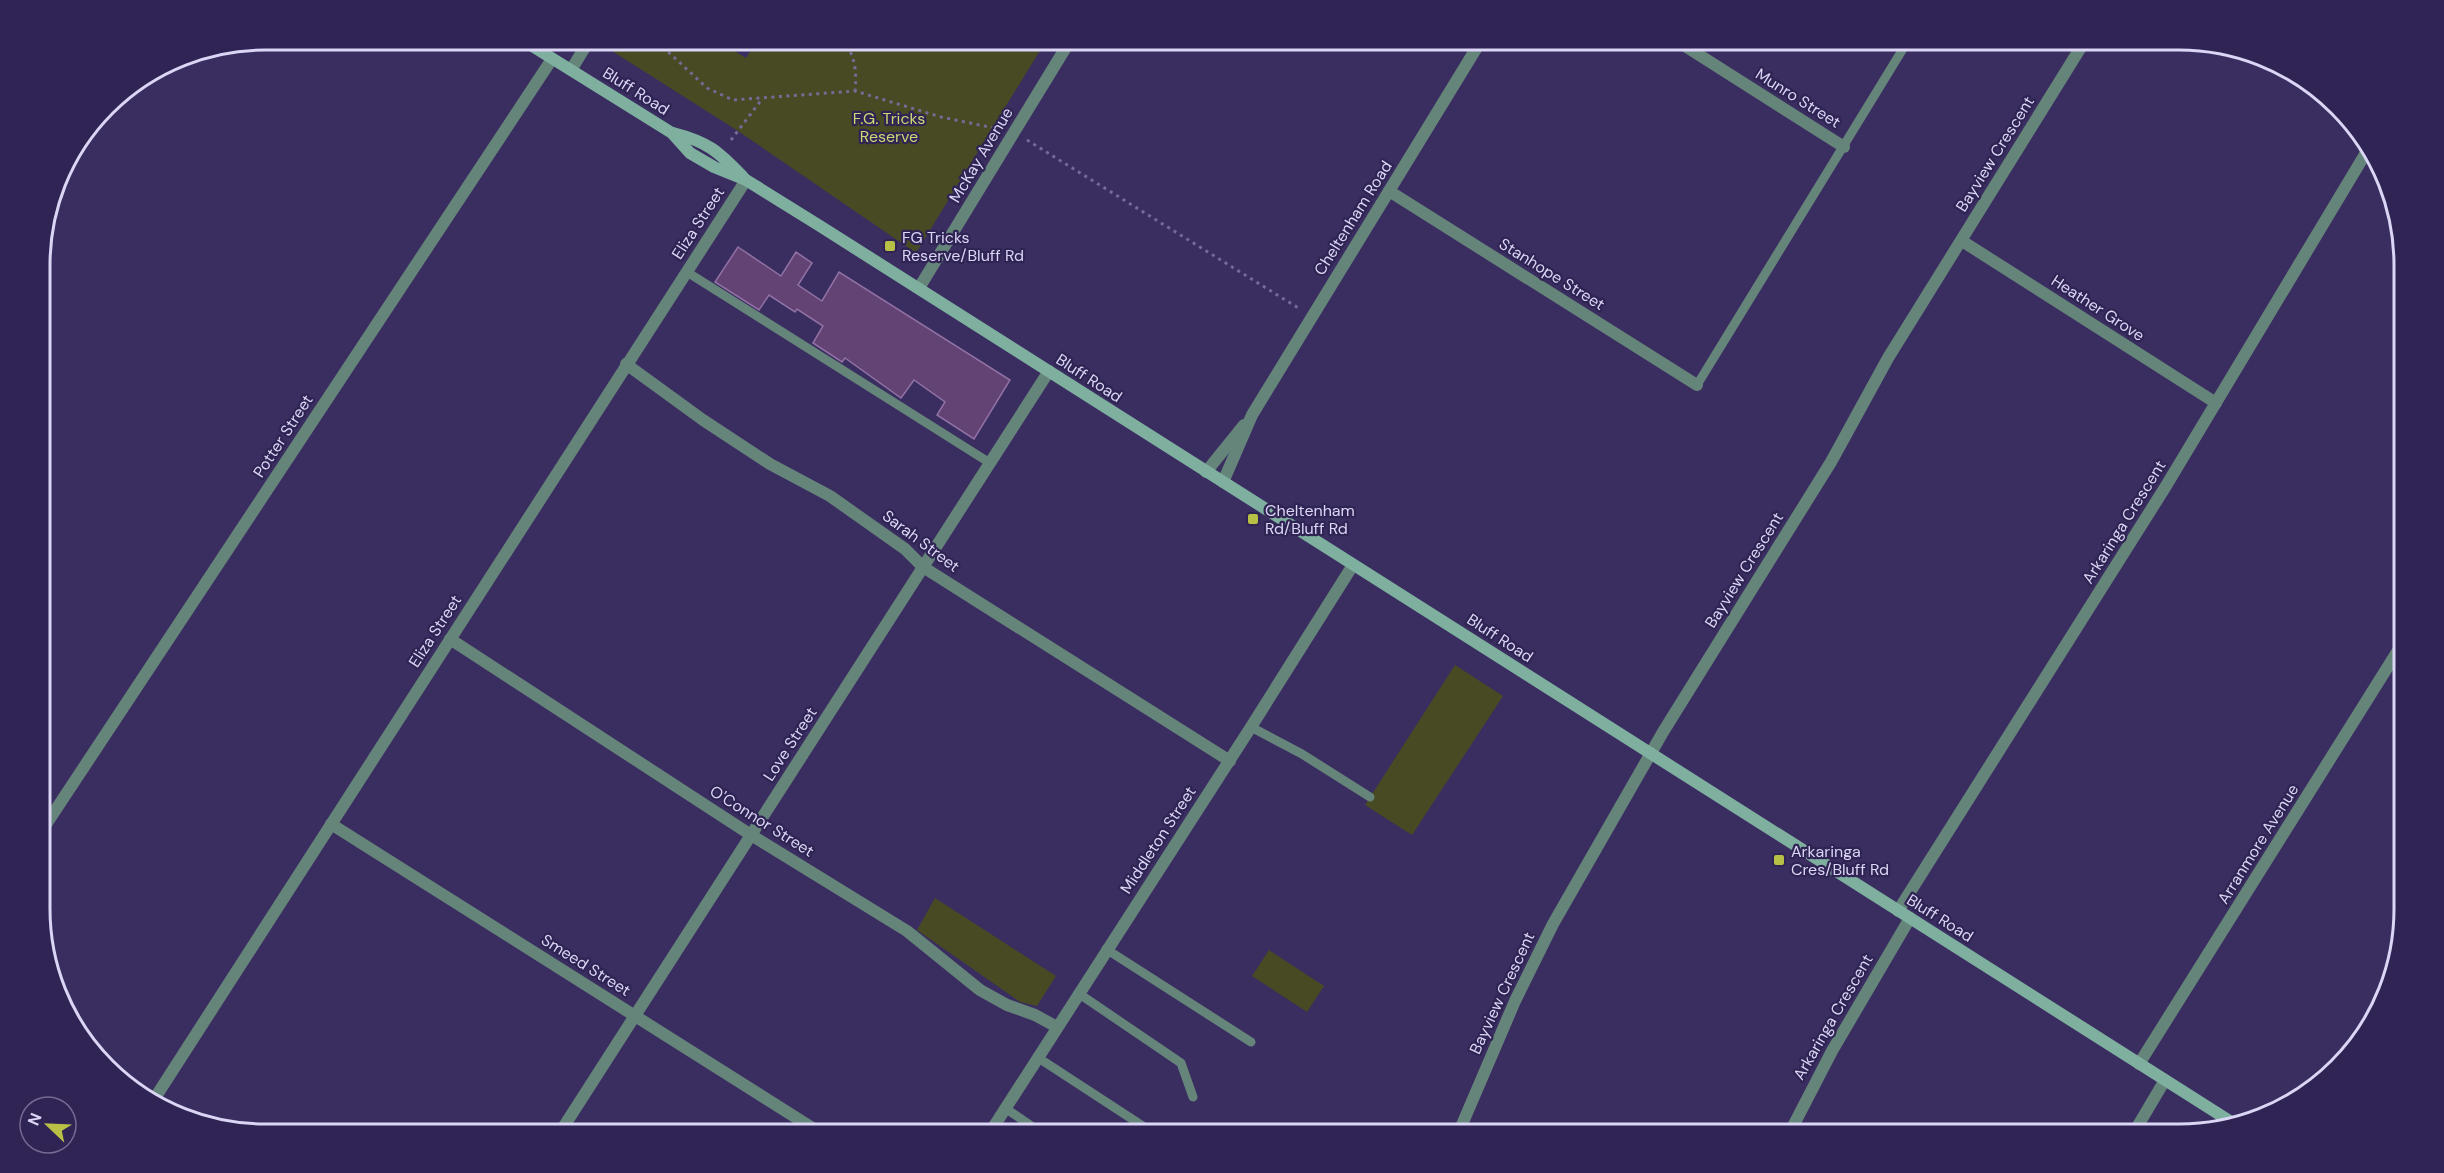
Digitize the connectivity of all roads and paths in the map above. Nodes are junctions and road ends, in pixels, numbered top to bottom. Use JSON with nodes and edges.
{"nodes":[{"id":1,"x":538,"y":50,"type":"edge"},
{"id":2,"x":583,"y":50,"type":"edge"},
{"id":3,"x":666,"y":50,"type":"edge"},
{"id":4,"x":851,"y":50,"type":"edge"},
{"id":5,"x":1064,"y":50,"type":"edge"},
{"id":6,"x":1475,"y":50,"type":"edge"},
{"id":7,"x":1691,"y":50,"type":"edge"},
{"id":8,"x":1902,"y":50,"type":"edge"},
{"id":9,"x":2079,"y":50,"type":"edge"},
{"id":10,"x":552,"y":59,"type":"junction"},
{"id":11,"x":571,"y":70,"type":"junction"},
{"id":12,"x":855,"y":91,"type":"junction"},
{"id":13,"x":764,"y":97,"type":"junction"},
{"id":14,"x":1014,"y":131,"type":"junction"},
{"id":15,"x":731,"y":140,"type":"dead end"},
{"id":16,"x":1844,"y":147,"type":"junction"},
{"id":17,"x":2365,"y":155,"type":"edge"},
{"id":18,"x":746,"y":180,"type":"junction"},
{"id":19,"x":1389,"y":191,"type":"junction"},
{"id":20,"x":1962,"y":241,"type":"junction"},
{"id":21,"x":687,"y":272,"type":"junction"},
{"id":22,"x":919,"y":288,"type":"junction"},
{"id":23,"x":1312,"y":316,"type":"junction"},
{"id":24,"x":626,"y":364,"type":"junction"},
{"id":25,"x":1048,"y":371,"type":"junction"},
{"id":26,"x":1697,"y":385,"type":"joint"},
{"id":27,"x":2216,"y":403,"type":"junction"},
{"id":28,"x":1252,"y":415,"type":"junction"},
{"id":29,"x":990,"y":463,"type":"junction"},
{"id":30,"x":1206,"y":472,"type":"junction"},
{"id":31,"x":1223,"y":482,"type":"junction"},
{"id":32,"x":1353,"y":565,"type":"junction"},
{"id":33,"x":923,"y":567,"type":"junction"},
{"id":34,"x":450,"y":639,"type":"junction"},
{"id":35,"x":2394,"y":656,"type":"edge"},
{"id":36,"x":1251,"y":727,"type":"junction"},
{"id":37,"x":1651,"y":754,"type":"junction"},
{"id":38,"x":1230,"y":760,"type":"junction"},
{"id":39,"x":1370,"y":797,"type":"dead end"},
{"id":40,"x":50,"y":818,"type":"edge"},
{"id":41,"x":332,"y":824,"type":"junction"},
{"id":42,"x":751,"y":835,"type":"junction"},
{"id":43,"x":1898,"y":911,"type":"junction"},
{"id":44,"x":1910,"y":918,"type":"junction"},
{"id":45,"x":1106,"y":949,"type":"junction"},
{"id":46,"x":1078,"y":993,"type":"junction"},
{"id":47,"x":636,"y":1016,"type":"junction"},
{"id":48,"x":1057,"y":1027,"type":"junction"},
{"id":49,"x":1251,"y":1042,"type":"dead end"},
{"id":50,"x":1037,"y":1057,"type":"junction"},
{"id":51,"x":2139,"y":1064,"type":"junction"},
{"id":52,"x":2165,"y":1080,"type":"junction"},
{"id":53,"x":157,"y":1095,"type":"edge"},
{"id":54,"x":1193,"y":1097,"type":"dead end"},
{"id":55,"x":1005,"y":1108,"type":"junction"},
{"id":56,"x":2225,"y":1118,"type":"edge"},
{"id":57,"x":566,"y":1124,"type":"edge"},
{"id":58,"x":806,"y":1124,"type":"edge"},
{"id":59,"x":995,"y":1124,"type":"edge"},
{"id":60,"x":1028,"y":1124,"type":"edge"},
{"id":61,"x":1140,"y":1124,"type":"edge"},
{"id":62,"x":1462,"y":1124,"type":"edge"},
{"id":63,"x":1794,"y":1124,"type":"edge"},
{"id":64,"x":2139,"y":1124,"type":"edge"}],
"edges":[{"from":1,"to":10,"type":"main road","name":"Bluff Road"},
{"from":2,"to":11,"type":"street"},
{"from":3,"to":13,"type":"path"},
{"from":4,"to":12,"type":"path"},
{"from":5,"to":14,"type":"street","name":"McKay Avenue"},
{"from":6,"to":19,"type":"street","name":"Cheltenham Road"},
{"from":7,"to":16,"type":"street","name":"Munro Street"},
{"from":8,"to":16,"type":"lane"},
{"from":9,"to":20,"type":"street","name":"Bayview Crescent"},
{"from":10,"to":11,"type":"main road","name":"Bluff Road"},
{"from":10,"to":40,"type":"street","name":"Potter Street"},
{"from":11,"to":18,"type":"main road","name":"Bluff Road"},
{"from":12,"to":13,"type":"path"},
{"from":12,"to":14,"type":"path"},
{"from":13,"to":15,"type":"path"},
{"from":14,"to":22,"type":"street","name":"McKay Avenue"},
{"from":14,"to":23,"type":"path"},
{"from":16,"to":26,"type":"lane"},
{"from":17,"to":27,"type":"street","name":"Arkaringa Crescent"},
{"from":18,"to":21,"type":"street","name":"Eliza Street"},
{"from":18,"to":22,"type":"main road","name":"Bluff Road"},
{"from":19,"to":23,"type":"street","name":"Cheltenham Road"},
{"from":19,"to":26,"type":"street","name":"Stanhope Street"},
{"from":20,"to":27,"type":"street","name":"Heather Grove"},
{"from":20,"to":37,"type":"street","name":"Bayview Crescent"},
{"from":21,"to":24,"type":"street","name":"Eliza Street"},
{"from":21,"to":29,"type":"lane"},
{"from":22,"to":25,"type":"main road","name":"Bluff Road"},
{"from":23,"to":28,"type":"street","name":"Cheltenham Road"},
{"from":24,"to":33,"type":"street","name":"Sarah Street"},
{"from":24,"to":34,"type":"street","name":"Eliza Street"},
{"from":25,"to":29,"type":"street","name":"Love Street"},
{"from":25,"to":30,"type":"main road","name":"Bluff Road"},
{"from":27,"to":43,"type":"street","name":"Arkaringa Crescent"},
{"from":28,"to":30,"type":"street","name":"Cheltenham Road"},
{"from":28,"to":31,"type":"street","name":"Cheltenham Road"},
{"from":29,"to":33,"type":"street","name":"Love Street"},
{"from":30,"to":31,"type":"main road","name":"Bluff Road"},
{"from":31,"to":32,"type":"main road","name":"Bluff Road"},
{"from":32,"to":36,"type":"street","name":"Middleton Street"},
{"from":32,"to":37,"type":"main road","name":"Bluff Road"},
{"from":33,"to":38,"type":"street","name":"Sarah Street"},
{"from":33,"to":42,"type":"street","name":"Love Street"},
{"from":34,"to":41,"type":"street","name":"Eliza Street"},
{"from":34,"to":42,"type":"street","name":"O'Connor Street"},
{"from":35,"to":51,"type":"street","name":"Arranmore Avenue"},
{"from":36,"to":38,"type":"street","name":"Middleton Street"},
{"from":36,"to":39,"type":"lane"},
{"from":37,"to":43,"type":"main road","name":"Bluff Road"},
{"from":37,"to":62,"type":"street","name":"Bayview Crescent"},
{"from":38,"to":45,"type":"street","name":"Middleton Street"},
{"from":41,"to":47,"type":"street","name":"Smeed Street"},
{"from":41,"to":53,"type":"street","name":"Eliza Street"},
{"from":42,"to":47,"type":"street","name":"Love Street"},
{"from":42,"to":48,"type":"street","name":"O'Connor Street"},
{"from":43,"to":44,"type":"main road","name":"Bluff Road"},
{"from":44,"to":51,"type":"main road","name":"Bluff Road"},
{"from":44,"to":63,"type":"street","name":"Arkaringa Crescent"},
{"from":45,"to":46,"type":"street","name":"Middleton Street"},
{"from":45,"to":49,"type":"lane"},
{"from":46,"to":48,"type":"street","name":"Middleton Street"},
{"from":46,"to":54,"type":"lane"},
{"from":47,"to":57,"type":"street","name":"Love Street"},
{"from":47,"to":58,"type":"street","name":"Smeed Street"},
{"from":48,"to":50,"type":"street","name":"Middleton Street"},
{"from":50,"to":55,"type":"street","name":"Middleton Street"},
{"from":50,"to":61,"type":"lane"},
{"from":51,"to":52,"type":"main road","name":"Bluff Road"},
{"from":52,"to":56,"type":"main road","name":"Bluff Road"},
{"from":52,"to":64,"type":"street"},
{"from":55,"to":59,"type":"street","name":"Middleton Street"},
{"from":55,"to":60,"type":"lane"}]}
